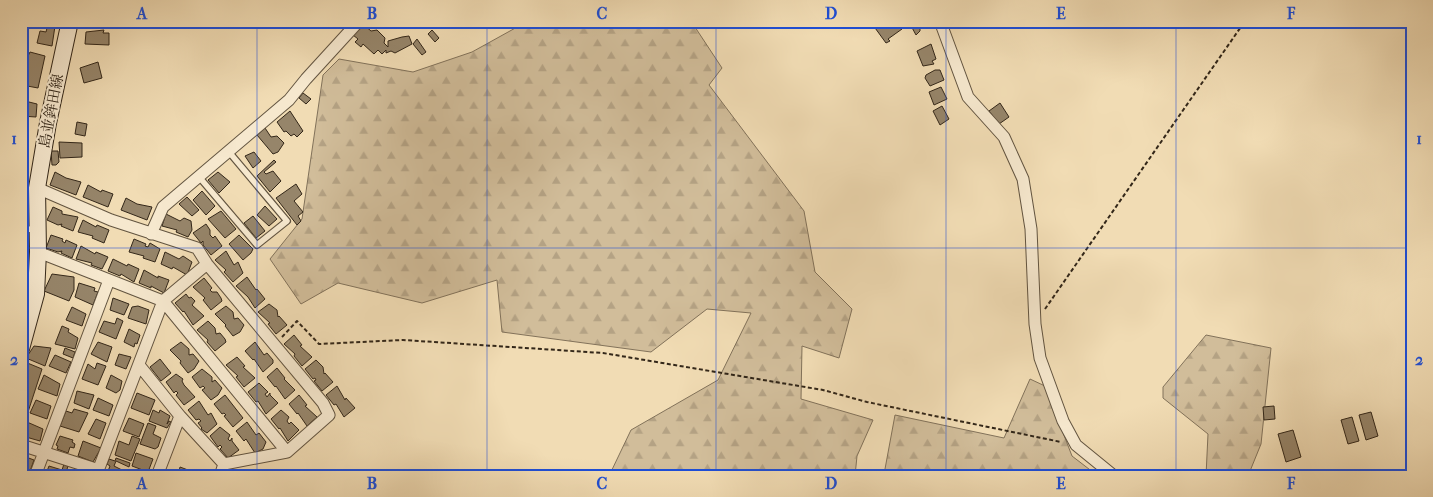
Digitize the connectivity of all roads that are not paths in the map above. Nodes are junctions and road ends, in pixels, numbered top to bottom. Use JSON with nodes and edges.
{"nodes":[{"id":1,"x":70,"y":21,"type":"edge"},
{"id":2,"x":360,"y":21,"type":"edge"},
{"id":3,"x":940,"y":21,"type":"edge"},
{"id":4,"x":229,"y":152,"type":"junction"},
{"id":5,"x":200,"y":178,"type":"junction"},
{"id":6,"x":37,"y":188,"type":"junction"},
{"id":7,"x":29,"y":229,"type":"edge"},
{"id":8,"x":151,"y":234,"type":"junction"},
{"id":9,"x":38,"y":252,"type":"junction"},
{"id":10,"x":207,"y":264,"type":"junction"},
{"id":11,"x":109,"y":280,"type":"junction"},
{"id":12,"x":163,"y":301,"type":"junction"},
{"id":13,"x":21,"y":349,"type":"edge"},
{"id":14,"x":139,"y":365,"type":"junction"},
{"id":15,"x":180,"y":416,"type":"junction"},
{"id":16,"x":21,"y":445,"type":"edge"},
{"id":17,"x":44,"y":452,"type":"junction"},
{"id":18,"x":287,"y":452,"type":"junction"},
{"id":19,"x":224,"y":464,"type":"junction"},
{"id":20,"x":98,"y":473,"type":"edge"},
{"id":21,"x":36,"y":476,"type":"edge"},
{"id":22,"x":157,"y":476,"type":"edge"},
{"id":23,"x":220,"y":476,"type":"edge"},
{"id":24,"x":1114,"y":476,"type":"edge"}],
"edges":[{"from":1,"to":6,"type":"main road","name":"島並鉾田線"},
{"from":2,"to":4,"type":"street"},
{"from":3,"to":24,"type":"street"},
{"from":4,"to":5,"type":"street"},
{"from":4,"to":5,"type":"lane"},
{"from":5,"to":8,"type":"street"},
{"from":6,"to":7,"type":"main road","name":"島並鉾田線"},
{"from":6,"to":8,"type":"street"},
{"from":7,"to":9,"type":"main road","name":"島並鉾田線"},
{"from":8,"to":10,"type":"street"},
{"from":9,"to":11,"type":"street"},
{"from":9,"to":13,"type":"main road","name":"島並鉾田線"},
{"from":10,"to":12,"type":"street"},
{"from":10,"to":18,"type":"street"},
{"from":11,"to":12,"type":"street"},
{"from":11,"to":17,"type":"street"},
{"from":12,"to":14,"type":"street"},
{"from":12,"to":18,"type":"street"},
{"from":14,"to":15,"type":"street"},
{"from":14,"to":20,"type":"street"},
{"from":15,"to":19,"type":"street"},
{"from":15,"to":22,"type":"street"},
{"from":16,"to":17,"type":"street"},
{"from":17,"to":20,"type":"street"},
{"from":17,"to":21,"type":"street"},
{"from":18,"to":19,"type":"street"},
{"from":19,"to":23,"type":"street"}]}
